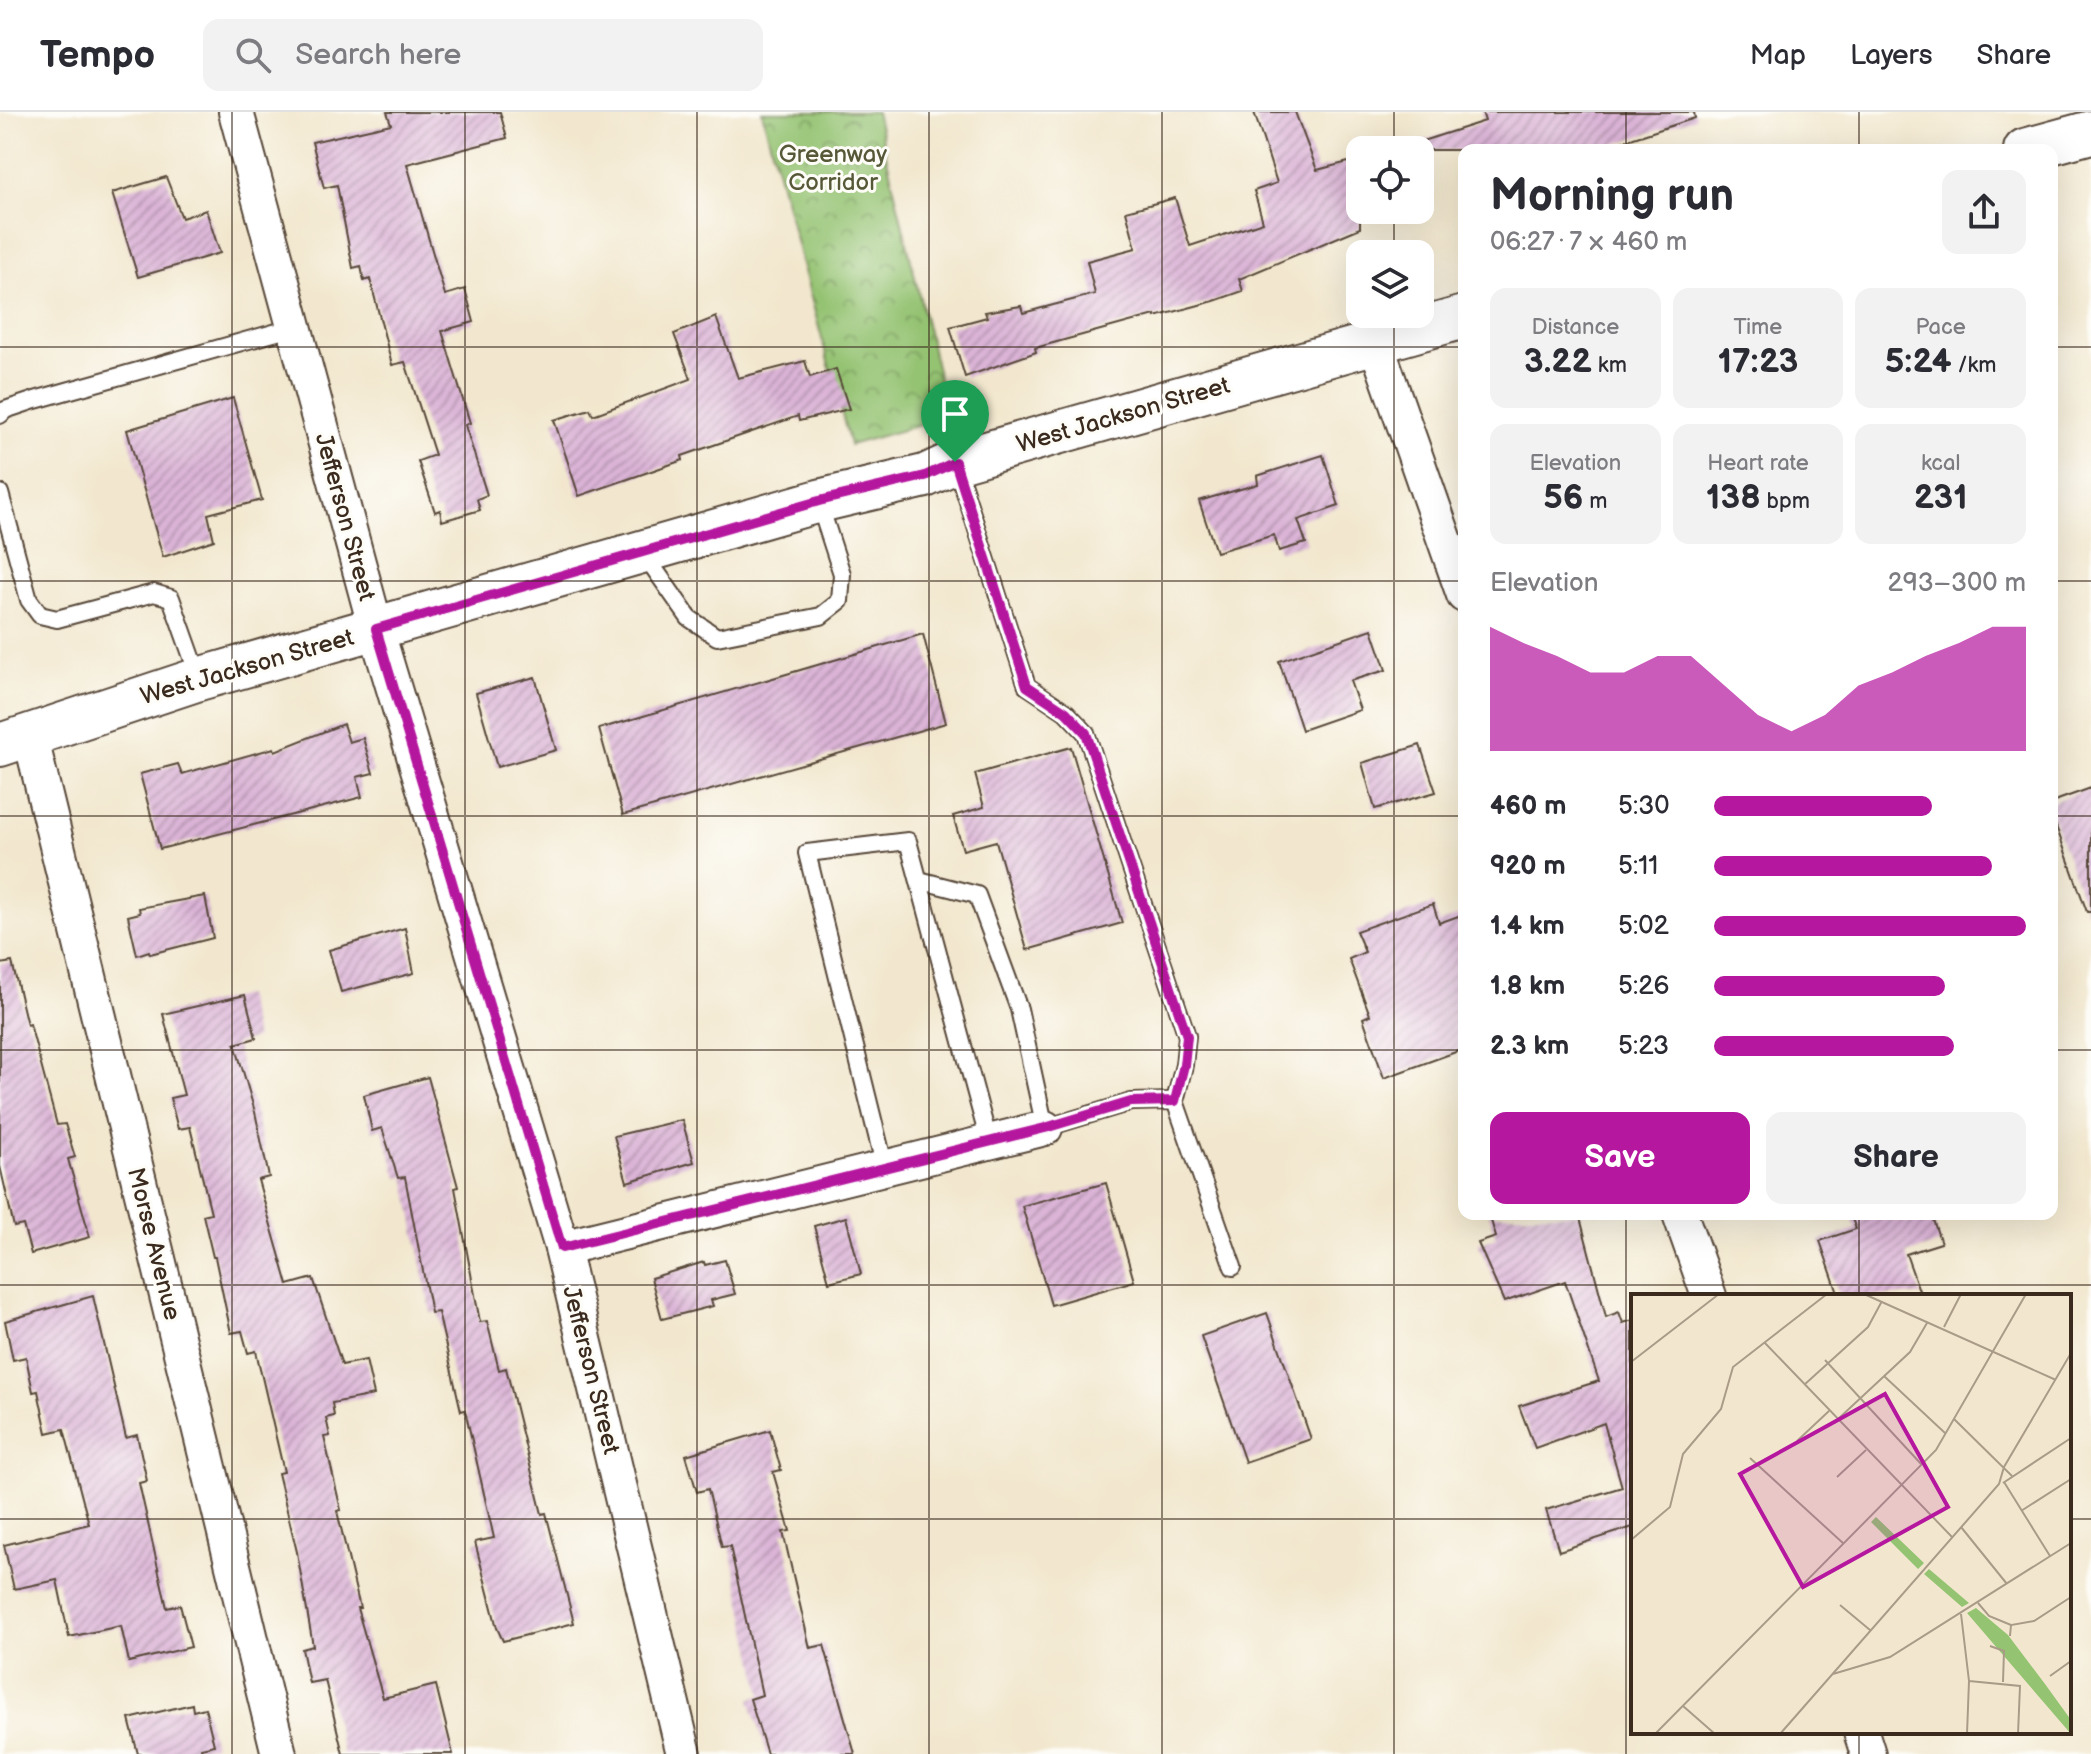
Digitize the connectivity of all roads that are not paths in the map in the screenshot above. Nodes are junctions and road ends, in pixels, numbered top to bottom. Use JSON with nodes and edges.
{"nodes":[{"id":1,"x":236,"y":112,"type":"edge"},
{"id":2,"x":2091,"y":132,"type":"edge"},
{"id":3,"x":2047,"y":144,"type":"edge"},
{"id":4,"x":1458,"y":319,"type":"edge"},
{"id":5,"x":295,"y":327,"type":"junction"},
{"id":6,"x":1376,"y":344,"type":"junction"},
{"id":7,"x":0,"y":415,"type":"edge"},
{"id":8,"x":955,"y":462,"type":"junction"},
{"id":9,"x":0,"y":493,"type":"edge"},
{"id":10,"x":819,"y":501,"type":"junction"},
{"id":11,"x":643,"y":552,"type":"junction"},
{"id":12,"x":1458,"y":578,"type":"edge"},
{"id":13,"x":376,"y":629,"type":"junction"},
{"id":14,"x":199,"y":679,"type":"junction"},
{"id":15,"x":15,"y":740,"type":"edge"},
{"id":16,"x":919,"y":880,"type":"junction"},
{"id":17,"x":1175,"y":1101,"type":"junction"},
{"id":18,"x":1045,"y":1128,"type":"junction"},
{"id":19,"x":989,"y":1142,"type":"junction"},
{"id":20,"x":885,"y":1168,"type":"junction"},
{"id":21,"x":1682,"y":1220,"type":"edge"},
{"id":22,"x":562,"y":1248,"type":"junction"},
{"id":23,"x":1233,"y":1267,"type":"dead end"},
{"id":24,"x":1708,"y":1294,"type":"edge"},
{"id":25,"x":1862,"y":1734,"type":"edge"},
{"id":26,"x":279,"y":1754,"type":"edge"},
{"id":27,"x":684,"y":1754,"type":"edge"},
{"id":28,"x":1868,"y":1754,"type":"edge"}],
"edges":[{"from":1,"to":5,"type":"street","name":"Jefferson Street"},
{"from":2,"to":3,"type":"street"},
{"from":4,"to":6,"type":"street","name":"West Jackson Street"},
{"from":5,"to":7,"type":"lane"},
{"from":5,"to":13,"type":"street","name":"Jefferson Street"},
{"from":6,"to":8,"type":"street","name":"West Jackson Street"},
{"from":6,"to":12,"type":"street"},
{"from":8,"to":10,"type":"street","name":"West Jackson Street"},
{"from":8,"to":17,"type":"lane"},
{"from":9,"to":14,"type":"lane"},
{"from":10,"to":11,"type":"street","name":"West Jackson Street"},
{"from":10,"to":11,"type":"lane"},
{"from":11,"to":13,"type":"street","name":"West Jackson Street"},
{"from":13,"to":14,"type":"street","name":"West Jackson Street"},
{"from":13,"to":22,"type":"street","name":"Jefferson Street"},
{"from":14,"to":15,"type":"street","name":"West Jackson Street"},
{"from":15,"to":26,"type":"street","name":"Morse Avenue"},
{"from":16,"to":18,"type":"lane"},
{"from":16,"to":19,"type":"lane"},
{"from":16,"to":20,"type":"lane"},
{"from":17,"to":18,"type":"lane"},
{"from":17,"to":23,"type":"lane"},
{"from":18,"to":19,"type":"street"},
{"from":19,"to":20,"type":"street"},
{"from":20,"to":22,"type":"street"},
{"from":21,"to":24,"type":"street"},
{"from":22,"to":27,"type":"street","name":"Jefferson Street"},
{"from":25,"to":28,"type":"street"}]}
